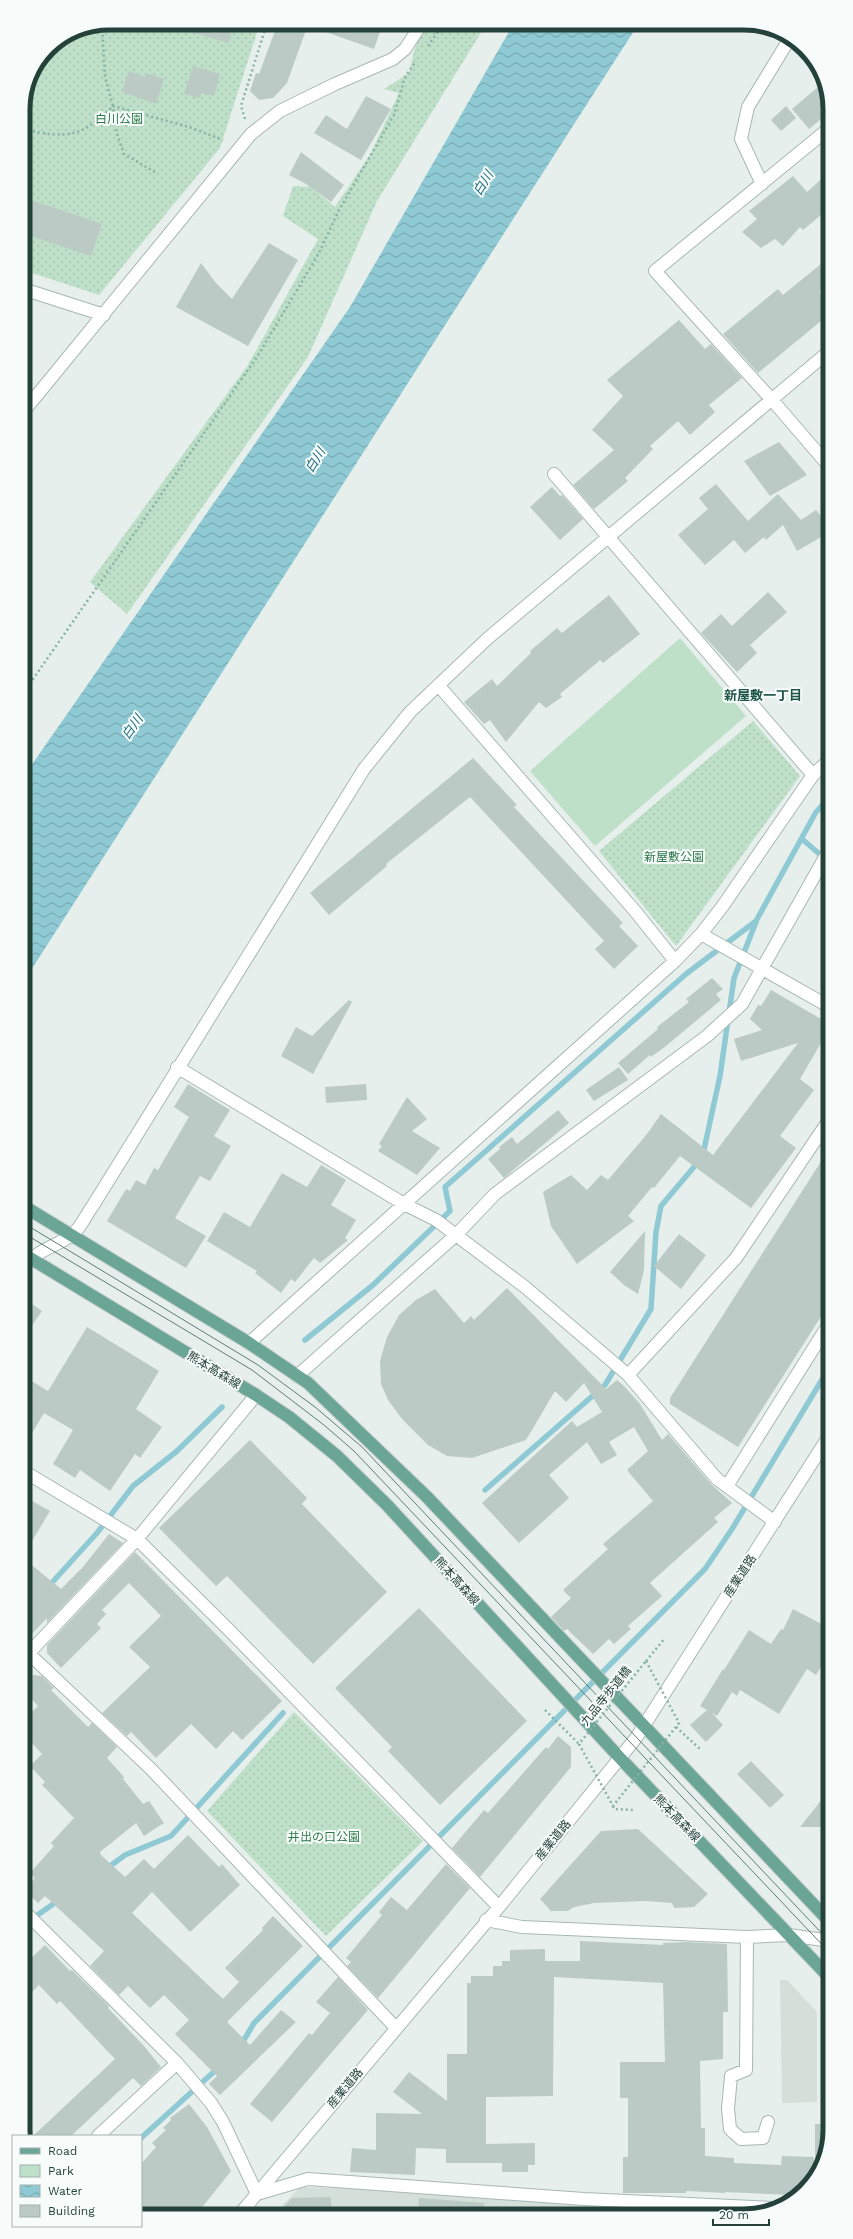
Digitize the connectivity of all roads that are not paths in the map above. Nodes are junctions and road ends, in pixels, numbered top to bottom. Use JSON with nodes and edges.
{"nodes":[{"id":1,"x":417,"y":30,"type":"edge"},
{"id":2,"x":787,"y":43,"type":"edge"},
{"id":3,"x":823,"y":133,"type":"edge"},
{"id":4,"x":762,"y":184,"type":"junction"},
{"id":5,"x":30,"y":291,"type":"edge"},
{"id":6,"x":104,"y":315,"type":"junction"},
{"id":7,"x":823,"y":357,"type":"edge"},
{"id":8,"x":773,"y":401,"type":"junction"},
{"id":9,"x":30,"y":404,"type":"edge"},
{"id":10,"x":823,"y":459,"type":"edge"},
{"id":11,"x":554,"y":474,"type":"dead end"},
{"id":12,"x":609,"y":538,"type":"junction"},
{"id":13,"x":439,"y":686,"type":"junction"},
{"id":14,"x":823,"y":766,"type":"edge"},
{"id":15,"x":813,"y":775,"type":"junction"},
{"id":16,"x":823,"y":860,"type":"edge"},
{"id":17,"x":700,"y":934,"type":"junction"},
{"id":18,"x":675,"y":961,"type":"junction"},
{"id":19,"x":758,"y":966,"type":"junction"},
{"id":20,"x":823,"y":1003,"type":"edge"},
{"id":21,"x":177,"y":1067,"type":"junction"},
{"id":22,"x":823,"y":1128,"type":"edge"},
{"id":23,"x":404,"y":1204,"type":"junction"},
{"id":24,"x":30,"y":1210,"type":"edge"},
{"id":25,"x":452,"y":1232,"type":"junction"},
{"id":26,"x":73,"y":1234,"type":"junction"},
{"id":27,"x":30,"y":1258,"type":"edge"},
{"id":28,"x":30,"y":1262,"type":"edge"},
{"id":29,"x":823,"y":1337,"type":"edge"},
{"id":30,"x":249,"y":1343,"type":"junction"},
{"id":31,"x":627,"y":1374,"type":"junction"},
{"id":32,"x":297,"y":1376,"type":"junction"},
{"id":33,"x":254,"y":1394,"type":"junction"},
{"id":34,"x":823,"y":1446,"type":"edge"},
{"id":35,"x":30,"y":1475,"type":"edge"},
{"id":36,"x":727,"y":1486,"type":"junction"},
{"id":37,"x":775,"y":1522,"type":"junction"},
{"id":38,"x":137,"y":1538,"type":"junction"},
{"id":39,"x":30,"y":1650,"type":"edge"},
{"id":40,"x":30,"y":1656,"type":"edge"},
{"id":41,"x":644,"y":1726,"type":"junction"},
{"id":42,"x":620,"y":1758,"type":"junction"},
{"id":43,"x":499,"y":1906,"type":"junction"},
{"id":44,"x":823,"y":1915,"type":"edge"},
{"id":45,"x":30,"y":1917,"type":"edge"},
{"id":46,"x":486,"y":1920,"type":"junction"},
{"id":47,"x":789,"y":1935,"type":"junction"},
{"id":48,"x":747,"y":1938,"type":"junction"},
{"id":49,"x":823,"y":1940,"type":"edge"},
{"id":50,"x":823,"y":1971,"type":"edge"},
{"id":51,"x":396,"y":2028,"type":"junction"},
{"id":52,"x":177,"y":2063,"type":"junction"},
{"id":53,"x":768,"y":2122,"type":"dead end"},
{"id":54,"x":99,"y":2135,"type":"edge"},
{"id":55,"x":257,"y":2194,"type":"junction"},
{"id":56,"x":758,"y":2207,"type":"edge"},
{"id":57,"x":247,"y":2209,"type":"edge"}],
"edges":[{"from":1,"to":6,"type":"street"},
{"from":2,"to":4,"type":"street"},
{"from":3,"to":4,"type":"street"},
{"from":4,"to":8,"type":"street"},
{"from":5,"to":6,"type":"street"},
{"from":6,"to":9,"type":"street"},
{"from":7,"to":8,"type":"street"},
{"from":8,"to":10,"type":"street"},
{"from":8,"to":12,"type":"street"},
{"from":11,"to":12,"type":"street"},
{"from":12,"to":13,"type":"street"},
{"from":12,"to":15,"type":"street"},
{"from":13,"to":18,"type":"street"},
{"from":13,"to":21,"type":"street"},
{"from":14,"to":15,"type":"street"},
{"from":15,"to":17,"type":"street"},
{"from":16,"to":19,"type":"street"},
{"from":17,"to":18,"type":"street"},
{"from":17,"to":19,"type":"street"},
{"from":18,"to":23,"type":"street"},
{"from":19,"to":20,"type":"street"},
{"from":19,"to":25,"type":"street"},
{"from":21,"to":23,"type":"street"},
{"from":21,"to":26,"type":"street"},
{"from":22,"to":31,"type":"street"},
{"from":23,"to":25,"type":"street"},
{"from":23,"to":30,"type":"street"},
{"from":24,"to":26,"type":"main road"},
{"from":25,"to":31,"type":"street"},
{"from":25,"to":32,"type":"street"},
{"from":26,"to":27,"type":"street"},
{"from":26,"to":30,"type":"main road"},
{"from":28,"to":33,"type":"main road","name":"熊本高森線"},
{"from":29,"to":36,"type":"street"},
{"from":30,"to":32,"type":"main road"},
{"from":31,"to":36,"type":"street"},
{"from":32,"to":41,"type":"main road"},
{"from":33,"to":38,"type":"street"},
{"from":33,"to":42,"type":"main road","name":"熊本高森線"},
{"from":34,"to":37,"type":"street","name":"産業道路"},
{"from":35,"to":38,"type":"street"},
{"from":36,"to":37,"type":"street"},
{"from":37,"to":41,"type":"street","name":"産業道路"},
{"from":38,"to":39,"type":"street"},
{"from":38,"to":43,"type":"street"},
{"from":40,"to":51,"type":"street"},
{"from":41,"to":42,"type":"street","name":"産業道路"},
{"from":41,"to":44,"type":"main road"},
{"from":42,"to":43,"type":"street","name":"産業道路"},
{"from":42,"to":47,"type":"main road","name":"熊本高森線"},
{"from":43,"to":46,"type":"street","name":"産業道路"},
{"from":45,"to":52,"type":"street"},
{"from":46,"to":48,"type":"street"},
{"from":46,"to":51,"type":"street","name":"産業道路"},
{"from":47,"to":48,"type":"street"},
{"from":47,"to":49,"type":"street"},
{"from":47,"to":50,"type":"main road","name":"熊本高森線"},
{"from":48,"to":53,"type":"street"},
{"from":51,"to":55,"type":"street","name":"産業道路"},
{"from":52,"to":54,"type":"street"},
{"from":52,"to":55,"type":"street"},
{"from":55,"to":56,"type":"street"},
{"from":55,"to":57,"type":"street","name":"産業道路"}]}
